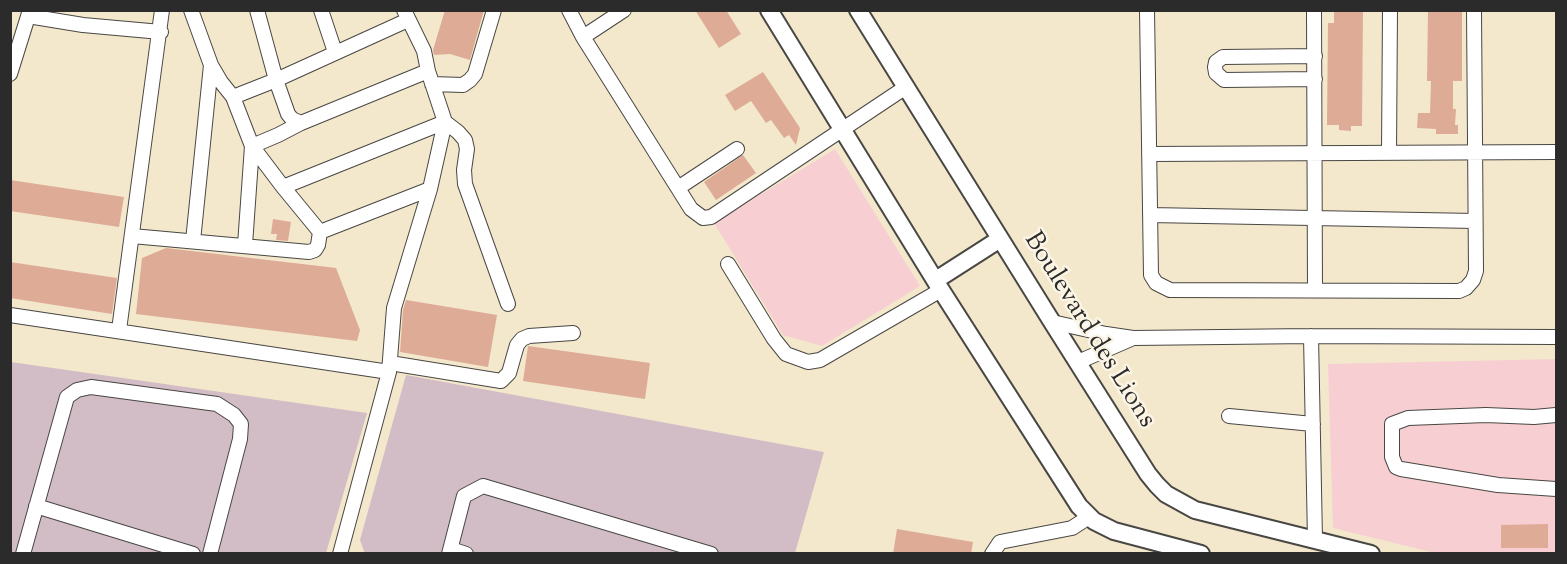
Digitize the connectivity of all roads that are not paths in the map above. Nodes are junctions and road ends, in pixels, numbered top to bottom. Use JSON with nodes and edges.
{"nodes":[{"id":1,"x":162,"y":10,"type":"edge"},
{"id":2,"x":191,"y":10,"type":"edge"},
{"id":3,"x":257,"y":10,"type":"edge"},
{"id":4,"x":321,"y":10,"type":"edge"},
{"id":5,"x":494,"y":10,"type":"edge"},
{"id":6,"x":569,"y":10,"type":"edge"},
{"id":7,"x":624,"y":10,"type":"edge"},
{"id":8,"x":769,"y":10,"type":"edge"},
{"id":9,"x":858,"y":10,"type":"edge"},
{"id":10,"x":1147,"y":10,"type":"edge"},
{"id":11,"x":1314,"y":10,"type":"edge"},
{"id":12,"x":1390,"y":10,"type":"edge"},
{"id":13,"x":1474,"y":10,"type":"edge"},
{"id":14,"x":29,"y":13,"type":"edge"},
{"id":15,"x":406,"y":15,"type":"edge"},
{"id":16,"x":161,"y":32,"type":"junction"},
{"id":17,"x":582,"y":37,"type":"junction"},
{"id":18,"x":335,"y":52,"type":"junction"},
{"id":19,"x":1314,"y":56,"type":"junction"},
{"id":20,"x":211,"y":64,"type":"junction"},
{"id":21,"x":10,"y":74,"type":"edge"},
{"id":22,"x":430,"y":77,"type":"junction"},
{"id":23,"x":1315,"y":79,"type":"junction"},
{"id":24,"x":276,"y":80,"type":"junction"},
{"id":25,"x":906,"y":87,"type":"junction"},
{"id":26,"x":233,"y":97,"type":"junction"},
{"id":27,"x":445,"y":122,"type":"junction"},
{"id":28,"x":301,"y":123,"type":"junction"},
{"id":29,"x":842,"y":129,"type":"junction"},
{"id":30,"x":252,"y":146,"type":"junction"},
{"id":31,"x":737,"y":148,"type":"dead end"},
{"id":32,"x":1474,"y":152,"type":"junction"},
{"id":33,"x":1557,"y":152,"type":"edge"},
{"id":34,"x":1315,"y":153,"type":"junction"},
{"id":35,"x":1389,"y":153,"type":"junction"},
{"id":36,"x":1149,"y":154,"type":"junction"},
{"id":37,"x":283,"y":187,"type":"junction"},
{"id":38,"x":678,"y":188,"type":"junction"},
{"id":39,"x":430,"y":189,"type":"junction"},
{"id":40,"x":1150,"y":215,"type":"junction"},
{"id":41,"x":1315,"y":218,"type":"junction"},
{"id":42,"x":1475,"y":220,"type":"junction"},
{"id":43,"x":320,"y":232,"type":"junction"},
{"id":44,"x":132,"y":236,"type":"junction"},
{"id":45,"x":1000,"y":239,"type":"junction"},
{"id":46,"x":193,"y":242,"type":"junction"},
{"id":47,"x":245,"y":245,"type":"junction"},
{"id":48,"x":728,"y":264,"type":"dead end"},
{"id":49,"x":939,"y":285,"type":"junction"},
{"id":50,"x":1316,"y":290,"type":"junction"},
{"id":51,"x":508,"y":304,"type":"dead end"},
{"id":52,"x":10,"y":315,"type":"edge"},
{"id":53,"x":1052,"y":322,"type":"junction"},
{"id":54,"x":119,"y":330,"type":"junction"},
{"id":55,"x":573,"y":333,"type":"dead end"},
{"id":56,"x":1311,"y":336,"type":"junction"},
{"id":57,"x":1557,"y":337,"type":"edge"},
{"id":58,"x":1133,"y":338,"type":"junction"},
{"id":59,"x":1078,"y":362,"type":"junction"},
{"id":60,"x":389,"y":368,"type":"junction"},
{"id":61,"x":1557,"y":415,"type":"edge"},
{"id":62,"x":1229,"y":416,"type":"dead end"},
{"id":63,"x":1313,"y":424,"type":"junction"},
{"id":64,"x":1557,"y":489,"type":"edge"},
{"id":65,"x":36,"y":506,"type":"junction"},
{"id":66,"x":1089,"y":517,"type":"junction"},
{"id":67,"x":1315,"y":540,"type":"junction"},
{"id":68,"x":450,"y":551,"type":"edge"},
{"id":69,"x":23,"y":554,"type":"edge"},
{"id":70,"x":193,"y":554,"type":"edge"},
{"id":71,"x":210,"y":554,"type":"edge"},
{"id":72,"x":340,"y":554,"type":"edge"},
{"id":73,"x":466,"y":554,"type":"edge"},
{"id":74,"x":711,"y":554,"type":"edge"},
{"id":75,"x":992,"y":554,"type":"edge"},
{"id":76,"x":1201,"y":554,"type":"edge"},
{"id":77,"x":1371,"y":554,"type":"edge"}],
"edges":[{"from":1,"to":16,"type":"street"},
{"from":2,"to":20,"type":"street"},
{"from":3,"to":24,"type":"street"},
{"from":4,"to":18,"type":"street"},
{"from":5,"to":22,"type":"street"},
{"from":6,"to":17,"type":"street"},
{"from":7,"to":17,"type":"street"},
{"from":8,"to":29,"type":"main road"},
{"from":9,"to":25,"type":"main road","name":"Boulevard des Lions"},
{"from":10,"to":36,"type":"street"},
{"from":11,"to":19,"type":"street"},
{"from":12,"to":35,"type":"street"},
{"from":13,"to":32,"type":"street"},
{"from":14,"to":16,"type":"street"},
{"from":14,"to":21,"type":"street"},
{"from":15,"to":18,"type":"street"},
{"from":15,"to":22,"type":"street"},
{"from":16,"to":44,"type":"street"},
{"from":17,"to":38,"type":"street"},
{"from":18,"to":24,"type":"street"},
{"from":19,"to":23,"type":"street"},
{"from":19,"to":23,"type":"street"},
{"from":20,"to":26,"type":"street"},
{"from":20,"to":46,"type":"street"},
{"from":22,"to":27,"type":"street"},
{"from":22,"to":28,"type":"street"},
{"from":23,"to":34,"type":"street"},
{"from":24,"to":26,"type":"street"},
{"from":24,"to":28,"type":"street"},
{"from":25,"to":29,"type":"street"},
{"from":25,"to":45,"type":"main road","name":"Boulevard des Lions"},
{"from":26,"to":30,"type":"street"},
{"from":27,"to":37,"type":"street"},
{"from":27,"to":39,"type":"street"},
{"from":27,"to":51,"type":"street"},
{"from":28,"to":30,"type":"street"},
{"from":29,"to":38,"type":"street"},
{"from":29,"to":49,"type":"main road"},
{"from":30,"to":37,"type":"street"},
{"from":30,"to":47,"type":"street"},
{"from":31,"to":38,"type":"street"},
{"from":32,"to":33,"type":"street"},
{"from":32,"to":35,"type":"street"},
{"from":32,"to":42,"type":"street"},
{"from":34,"to":35,"type":"street"},
{"from":34,"to":36,"type":"street"},
{"from":34,"to":41,"type":"street"},
{"from":36,"to":40,"type":"street"},
{"from":37,"to":43,"type":"street"},
{"from":39,"to":43,"type":"street"},
{"from":39,"to":60,"type":"street"},
{"from":40,"to":41,"type":"street"},
{"from":40,"to":50,"type":"street"},
{"from":41,"to":42,"type":"street"},
{"from":41,"to":50,"type":"street"},
{"from":42,"to":50,"type":"street"},
{"from":43,"to":47,"type":"street"},
{"from":44,"to":46,"type":"street"},
{"from":44,"to":54,"type":"street"},
{"from":45,"to":49,"type":"main road"},
{"from":45,"to":53,"type":"main road","name":"Boulevard des Lions"},
{"from":46,"to":47,"type":"street"},
{"from":48,"to":49,"type":"street"},
{"from":49,"to":66,"type":"main road"},
{"from":52,"to":54,"type":"street"},
{"from":53,"to":58,"type":"street"},
{"from":53,"to":59,"type":"main road","name":"Boulevard des Lions"},
{"from":54,"to":60,"type":"street"},
{"from":55,"to":60,"type":"street"},
{"from":56,"to":57,"type":"street"},
{"from":56,"to":58,"type":"street"},
{"from":56,"to":63,"type":"street"},
{"from":58,"to":59,"type":"street"},
{"from":59,"to":67,"type":"main road","name":"Boulevard des Lions"},
{"from":60,"to":72,"type":"street"},
{"from":61,"to":64,"type":"street"},
{"from":62,"to":63,"type":"street"},
{"from":63,"to":67,"type":"street"},
{"from":65,"to":69,"type":"street"},
{"from":65,"to":70,"type":"street"},
{"from":65,"to":71,"type":"street"},
{"from":66,"to":75,"type":"street"},
{"from":66,"to":76,"type":"main road"},
{"from":67,"to":77,"type":"main road","name":"Boulevard des Lions"},
{"from":68,"to":73,"type":"street"},
{"from":68,"to":74,"type":"street"}]}
